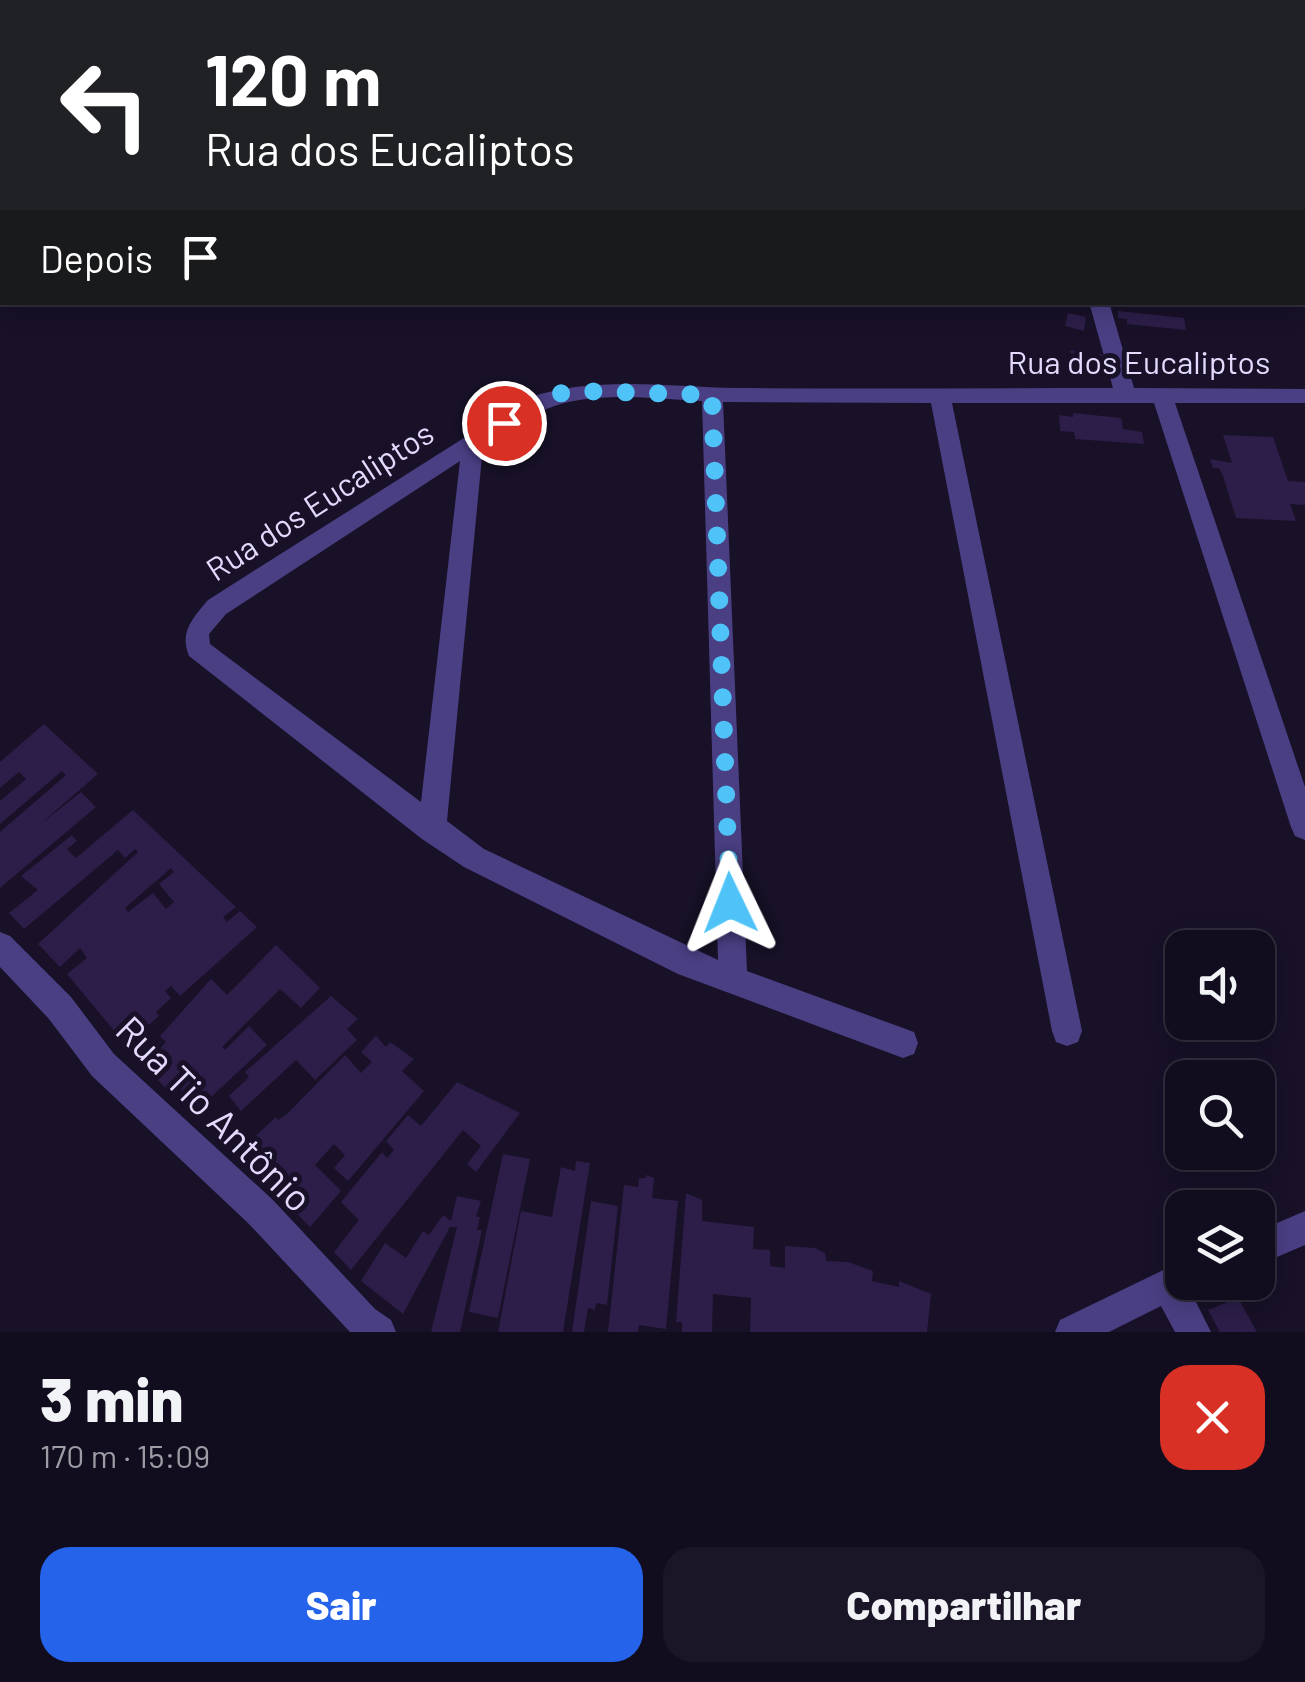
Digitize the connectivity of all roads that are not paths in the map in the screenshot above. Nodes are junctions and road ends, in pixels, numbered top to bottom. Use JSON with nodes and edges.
{"nodes":[{"id":1,"x":1100,"y":305,"type":"edge"},
{"id":2,"x":712,"y":395,"type":"junction"},
{"id":3,"x":1125,"y":395,"type":"junction"},
{"id":4,"x":940,"y":396,"type":"junction"},
{"id":5,"x":1162,"y":396,"type":"junction"},
{"id":6,"x":1305,"y":396,"type":"edge"},
{"id":7,"x":473,"y":442,"type":"junction"},
{"id":8,"x":1305,"y":827,"type":"edge"},
{"id":9,"x":432,"y":830,"type":"junction"},
{"id":10,"x":0,"y":946,"type":"edge"},
{"id":11,"x":733,"y":981,"type":"junction"},
{"id":12,"x":1067,"y":1032,"type":"dead end"},
{"id":13,"x":903,"y":1043,"type":"dead end"},
{"id":14,"x":1305,"y":1228,"type":"edge"},
{"id":15,"x":1275,"y":1241,"type":"edge"},
{"id":16,"x":1165,"y":1286,"type":"edge"},
{"id":17,"x":1182,"y":1300,"type":"edge"},
{"id":18,"x":380,"y":1332,"type":"edge"},
{"id":19,"x":1072,"y":1332,"type":"edge"},
{"id":20,"x":1194,"y":1332,"type":"edge"}],
"edges":[{"from":1,"to":3,"type":"street"},
{"from":2,"to":4,"type":"street","name":"Rua dos Eucaliptos"},
{"from":2,"to":7,"type":"street","name":"Rua dos Eucaliptos"},
{"from":2,"to":11,"type":"street"},
{"from":3,"to":4,"type":"street","name":"Rua dos Eucaliptos"},
{"from":3,"to":5,"type":"street","name":"Rua dos Eucaliptos"},
{"from":4,"to":12,"type":"street"},
{"from":5,"to":6,"type":"street","name":"Rua dos Eucaliptos"},
{"from":5,"to":8,"type":"street"},
{"from":7,"to":9,"type":"street"},
{"from":7,"to":9,"type":"street","name":"Rua dos Eucaliptos"},
{"from":9,"to":11,"type":"street","name":"Rua dos Eucaliptos"},
{"from":10,"to":18,"type":"street","name":"Rua Tio Antônio"},
{"from":11,"to":13,"type":"street","name":"Rua dos Eucaliptos"},
{"from":14,"to":15,"type":"street"},
{"from":16,"to":19,"type":"street"},
{"from":17,"to":20,"type":"street"}]}
